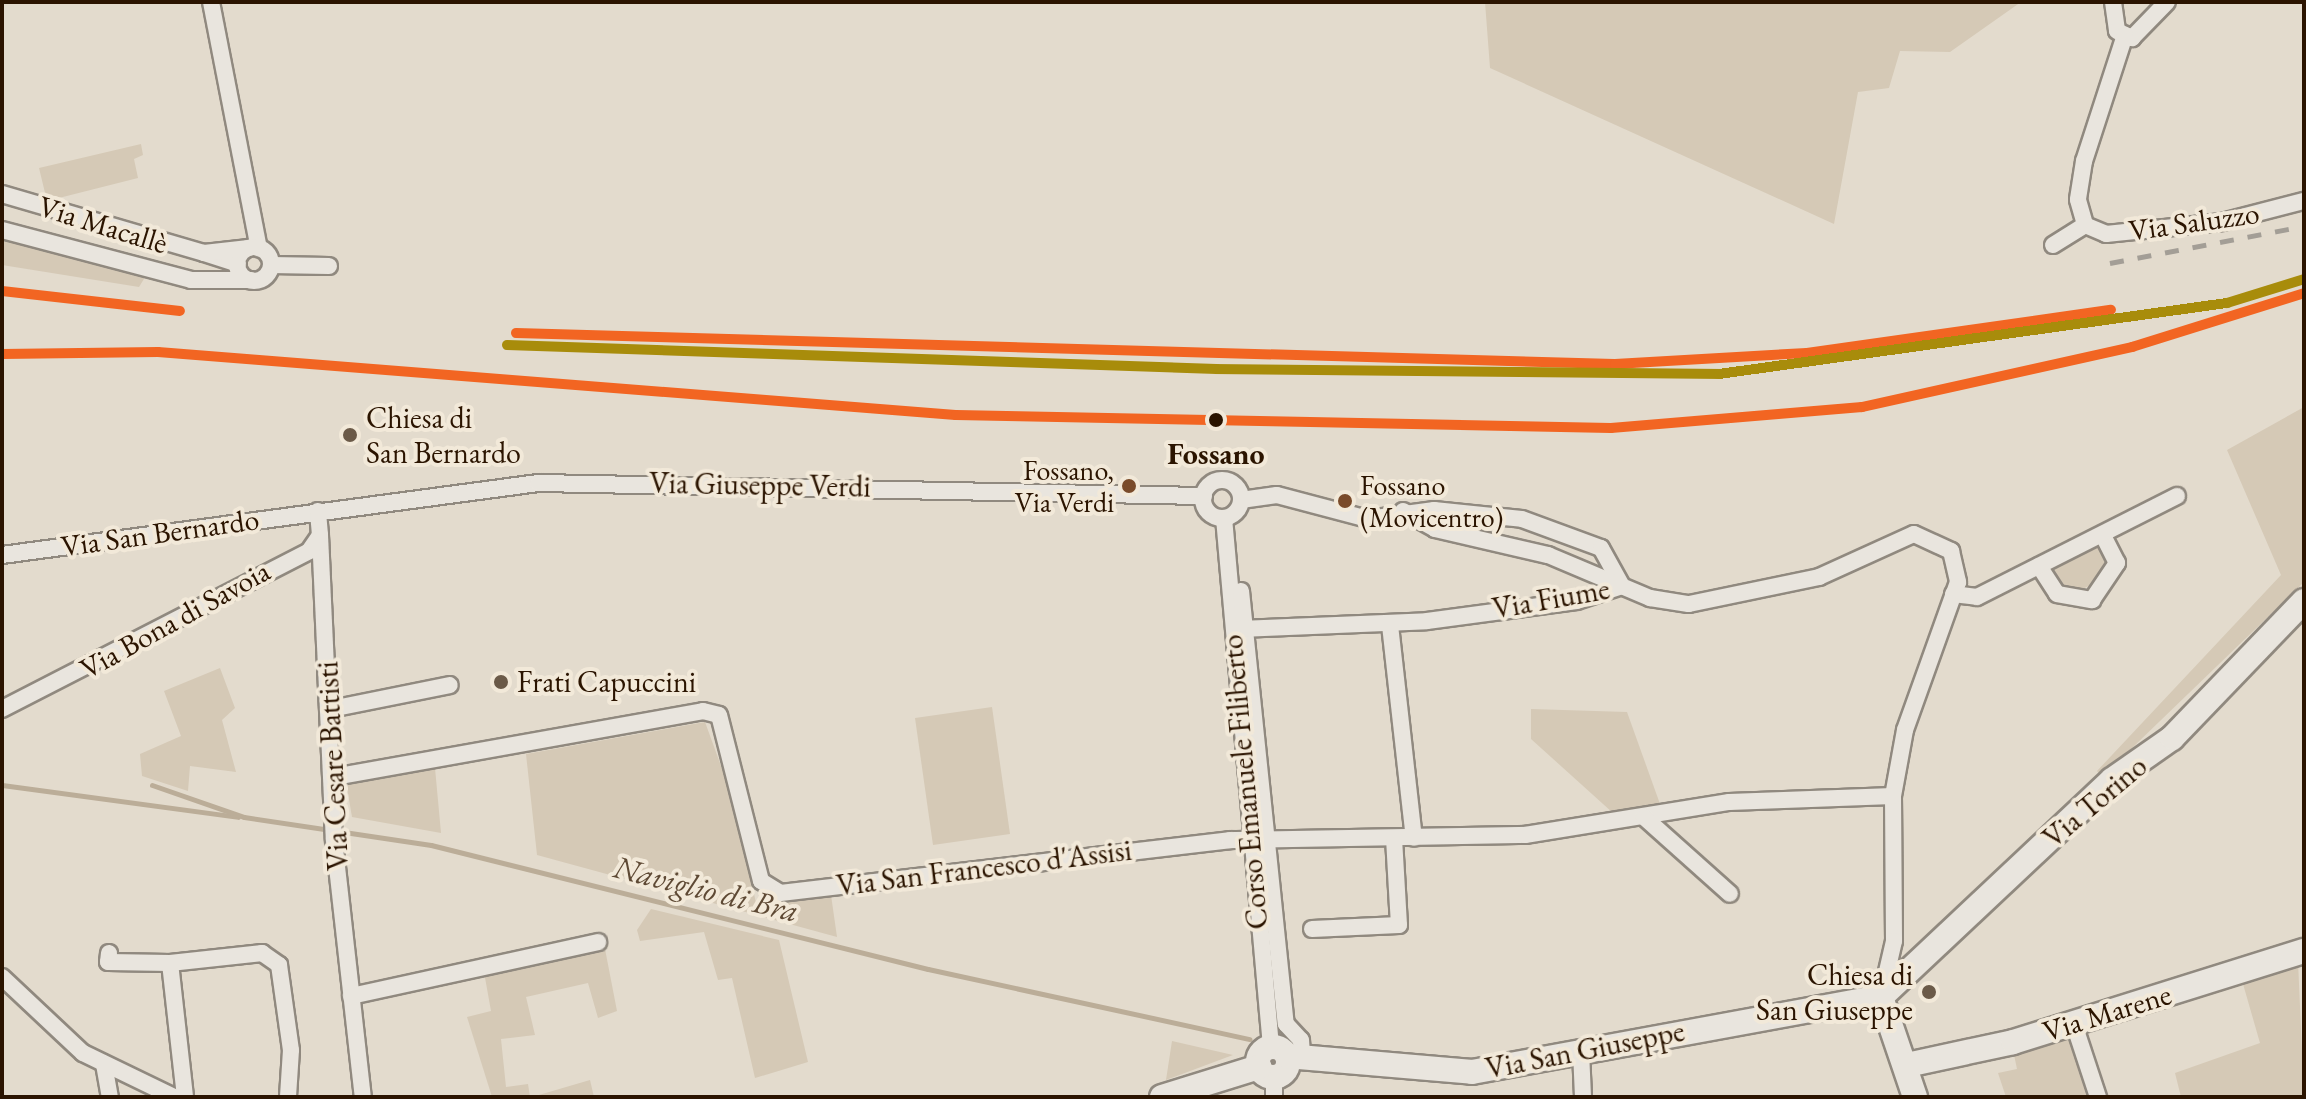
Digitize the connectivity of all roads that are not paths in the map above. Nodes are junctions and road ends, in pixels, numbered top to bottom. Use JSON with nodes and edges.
{"nodes":[{"id":1,"x":211,"y":2,"type":"edge"},
{"id":2,"x":2113,"y":2,"type":"edge"},
{"id":3,"x":2167,"y":2,"type":"edge"},
{"id":4,"x":2121,"y":33,"type":"junction"},
{"id":5,"x":2,"y":194,"type":"edge"},
{"id":6,"x":2304,"y":201,"type":"edge"},
{"id":7,"x":2085,"y":225,"type":"junction"},
{"id":8,"x":2,"y":230,"type":"edge"},
{"id":9,"x":2053,"y":245,"type":"dead end"},
{"id":10,"x":254,"y":248,"type":"junction"},
{"id":11,"x":204,"y":253,"type":"junction"},
{"id":12,"x":238,"y":264,"type":"junction"},
{"id":13,"x":271,"y":265,"type":"junction"},
{"id":14,"x":329,"y":266,"type":"dead end"},
{"id":15,"x":251,"y":280,"type":"junction"},
{"id":16,"x":1204,"y":496,"type":"junction"},
{"id":17,"x":2177,"y":496,"type":"dead end"},
{"id":18,"x":1241,"y":500,"type":"junction"},
{"id":19,"x":318,"y":511,"type":"junction"},
{"id":20,"x":1403,"y":511,"type":"junction"},
{"id":21,"x":1224,"y":518,"type":"junction"},
{"id":22,"x":320,"y":535,"type":"junction"},
{"id":23,"x":2103,"y":535,"type":"junction"},
{"id":24,"x":2,"y":555,"type":"edge"},
{"id":25,"x":2039,"y":566,"type":"junction"},
{"id":26,"x":1622,"y":586,"type":"junction"},
{"id":27,"x":1241,"y":591,"type":"dead end"},
{"id":28,"x":1953,"y":594,"type":"junction"},
{"id":29,"x":2304,"y":601,"type":"edge"},
{"id":30,"x":1390,"y":625,"type":"junction"},
{"id":31,"x":1240,"y":629,"type":"junction"},
{"id":32,"x":450,"y":685,"type":"dead end"},
{"id":33,"x":2,"y":709,"type":"edge"},
{"id":34,"x":331,"y":709,"type":"junction"},
{"id":35,"x":334,"y":777,"type":"junction"},
{"id":36,"x":1893,"y":796,"type":"junction"},
{"id":37,"x":1644,"y":817,"type":"junction"},
{"id":38,"x":1414,"y":838,"type":"junction"},
{"id":39,"x":1248,"y":839,"type":"junction"},
{"id":40,"x":1269,"y":839,"type":"junction"},
{"id":41,"x":1394,"y":839,"type":"junction"},
{"id":42,"x":1730,"y":894,"type":"dead end"},
{"id":43,"x":1312,"y":929,"type":"dead end"},
{"id":44,"x":598,"y":942,"type":"dead end"},
{"id":45,"x":1893,"y":948,"type":"junction"},
{"id":46,"x":2304,"y":951,"type":"edge"},
{"id":47,"x":109,"y":953,"type":"dead end"},
{"id":48,"x":170,"y":963,"type":"junction"},
{"id":49,"x":1925,"y":963,"type":"junction"},
{"id":50,"x":2,"y":977,"type":"edge"},
{"id":51,"x":351,"y":996,"type":"junction"},
{"id":52,"x":1881,"y":997,"type":"junction"},
{"id":53,"x":2074,"y":1024,"type":"junction"},
{"id":54,"x":1581,"y":1051,"type":"junction"},
{"id":55,"x":104,"y":1064,"type":"junction"},
{"id":56,"x":1907,"y":1065,"type":"junction"},
{"id":57,"x":1278,"y":1067,"type":"edge"},
{"id":58,"x":1168,"y":1095,"type":"edge"},
{"id":59,"x":110,"y":1097,"type":"edge"},
{"id":60,"x":174,"y":1097,"type":"edge"},
{"id":61,"x":185,"y":1097,"type":"edge"},
{"id":62,"x":288,"y":1097,"type":"edge"},
{"id":63,"x":363,"y":1097,"type":"edge"},
{"id":64,"x":1583,"y":1097,"type":"edge"},
{"id":65,"x":1915,"y":1097,"type":"edge"},
{"id":66,"x":2098,"y":1097,"type":"edge"}],
"edges":[{"from":1,"to":10,"type":"street"},
{"from":2,"to":4,"type":"street","name":"Via Saluzzo"},
{"from":3,"to":4,"type":"street"},
{"from":4,"to":7,"type":"street","name":"Via Saluzzo"},
{"from":5,"to":11,"type":"street","name":"Via Macallè"},
{"from":6,"to":7,"type":"street","name":"Via Saluzzo"},
{"from":7,"to":9,"type":"street","name":"Via Saluzzo"},
{"from":8,"to":15,"type":"street"},
{"from":10,"to":11,"type":"street","name":"Via Macallè"},
{"from":10,"to":12,"type":"street"},
{"from":10,"to":13,"type":"street"},
{"from":11,"to":12,"type":"street","name":"Via Macallè"},
{"from":12,"to":15,"type":"street"},
{"from":13,"to":14,"type":"street"},
{"from":13,"to":15,"type":"street"},
{"from":16,"to":18,"type":"street"},
{"from":16,"to":19,"type":"street","name":"Via Giuseppe Verdi"},
{"from":16,"to":21,"type":"street"},
{"from":17,"to":23,"type":"street"},
{"from":18,"to":20,"type":"street"},
{"from":18,"to":21,"type":"street"},
{"from":19,"to":22,"type":"street"},
{"from":19,"to":24,"type":"street","name":"Via San Bernardo"},
{"from":20,"to":26,"type":"street"},
{"from":20,"to":26,"type":"street"},
{"from":21,"to":31,"type":"street","name":"Corso Emanuele Filiberto"},
{"from":22,"to":33,"type":"street","name":"Via Bona di Savoia"},
{"from":22,"to":34,"type":"street","name":"Via Cesare Battisti"},
{"from":23,"to":25,"type":"street"},
{"from":23,"to":25,"type":"street"},
{"from":25,"to":28,"type":"street"},
{"from":26,"to":28,"type":"street","name":"Via Fiume"},
{"from":26,"to":30,"type":"street","name":"Via Fiume"},
{"from":27,"to":31,"type":"street","name":"Corso Emanuele Filiberto"},
{"from":28,"to":36,"type":"street"},
{"from":29,"to":49,"type":"street","name":"Via Torino"},
{"from":30,"to":31,"type":"street","name":"Via Fiume"},
{"from":30,"to":38,"type":"street"},
{"from":31,"to":39,"type":"street","name":"Corso Emanuele Filiberto"},
{"from":31,"to":40,"type":"street","name":"Corso Emanuele Filiberto"},
{"from":32,"to":34,"type":"street"},
{"from":34,"to":35,"type":"street","name":"Via Cesare Battisti"},
{"from":35,"to":39,"type":"street","name":"Via San Francesco d'Assisi"},
{"from":35,"to":51,"type":"street","name":"Via Cesare Battisti"},
{"from":36,"to":37,"type":"street"},
{"from":36,"to":45,"type":"street"},
{"from":37,"to":38,"type":"street"},
{"from":37,"to":42,"type":"street"},
{"from":38,"to":41,"type":"street"},
{"from":39,"to":40,"type":"street"},
{"from":39,"to":57,"type":"street","name":"Corso Emanuele Filiberto"},
{"from":40,"to":41,"type":"street"},
{"from":40,"to":57,"type":"street","name":"Corso Emanuele Filiberto"},
{"from":41,"to":43,"type":"street"},
{"from":44,"to":51,"type":"street"},
{"from":45,"to":49,"type":"street"},
{"from":45,"to":52,"type":"street"},
{"from":46,"to":53,"type":"street","name":"Via Marene"},
{"from":47,"to":48,"type":"street"},
{"from":48,"to":61,"type":"street"},
{"from":48,"to":62,"type":"street"},
{"from":49,"to":52,"type":"street","name":"Via Torino"},
{"from":50,"to":55,"type":"street"},
{"from":51,"to":63,"type":"street","name":"Via Cesare Battisti"},
{"from":52,"to":54,"type":"street","name":"Via San Giuseppe"},
{"from":52,"to":56,"type":"street"},
{"from":53,"to":56,"type":"street","name":"Via Marene"},
{"from":53,"to":66,"type":"street"},
{"from":54,"to":57,"type":"street","name":"Via San Giuseppe"},
{"from":54,"to":64,"type":"street"},
{"from":55,"to":59,"type":"street"},
{"from":55,"to":60,"type":"street"},
{"from":56,"to":65,"type":"street"},
{"from":57,"to":58,"type":"street"}]}
